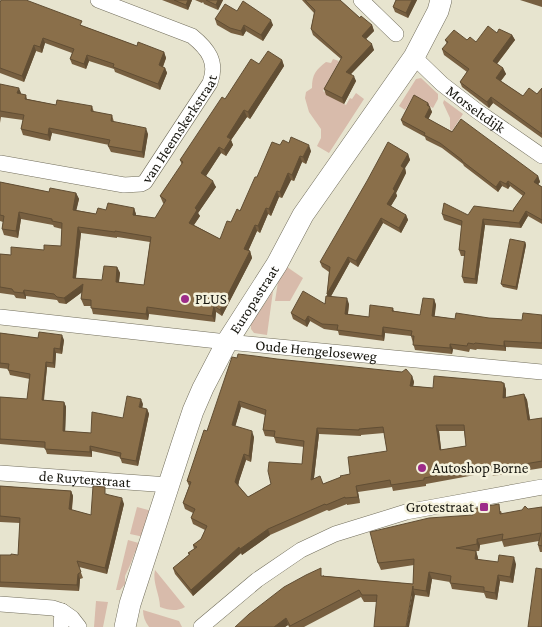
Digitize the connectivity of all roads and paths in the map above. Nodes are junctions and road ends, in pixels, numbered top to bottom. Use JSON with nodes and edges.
{"nodes":[{"id":1,"x":98,"y":0,"type":"edge"},
{"id":2,"x":361,"y":0,"type":"edge"},
{"id":3,"x":441,"y":0,"type":"edge"},
{"id":4,"x":396,"y":34,"type":"dead end"},
{"id":5,"x":414,"y":57,"type":"junction"},
{"id":6,"x":542,"y":156,"type":"edge"},
{"id":7,"x":0,"y":163,"type":"edge"},
{"id":8,"x":0,"y":318,"type":"edge"},
{"id":9,"x":227,"y":342,"type":"junction"},
{"id":10,"x":542,"y":372,"type":"edge"},
{"id":11,"x":0,"y":473,"type":"edge"},
{"id":12,"x":169,"y":485,"type":"junction"},
{"id":13,"x":542,"y":487,"type":"edge"},
{"id":14,"x":0,"y":604,"type":"edge"},
{"id":15,"x":62,"y":611,"type":"junction"},
{"id":16,"x":61,"y":627,"type":"edge"},
{"id":17,"x":79,"y":627,"type":"edge"},
{"id":18,"x":125,"y":627,"type":"edge"},
{"id":19,"x":201,"y":627,"type":"edge"}],
"edges":[{"from":1,"to":7,"type":"street","name":"van Heemskerkstraat"},
{"from":2,"to":4,"type":"street"},
{"from":3,"to":5,"type":"street","name":"Europastraat"},
{"from":5,"to":6,"type":"street","name":"Morseltdijk"},
{"from":5,"to":9,"type":"street","name":"Europastraat"},
{"from":8,"to":9,"type":"street","name":"Oude Hengeloseweg"},
{"from":9,"to":10,"type":"street","name":"Oude Hengeloseweg"},
{"from":9,"to":12,"type":"street","name":"Europastraat"},
{"from":11,"to":12,"type":"street","name":"de Ruyterstraat"},
{"from":12,"to":18,"type":"street","name":"Europastraat"},
{"from":13,"to":19,"type":"street"},
{"from":14,"to":15,"type":"street"},
{"from":15,"to":16,"type":"street"},
{"from":15,"to":17,"type":"street"}]}
